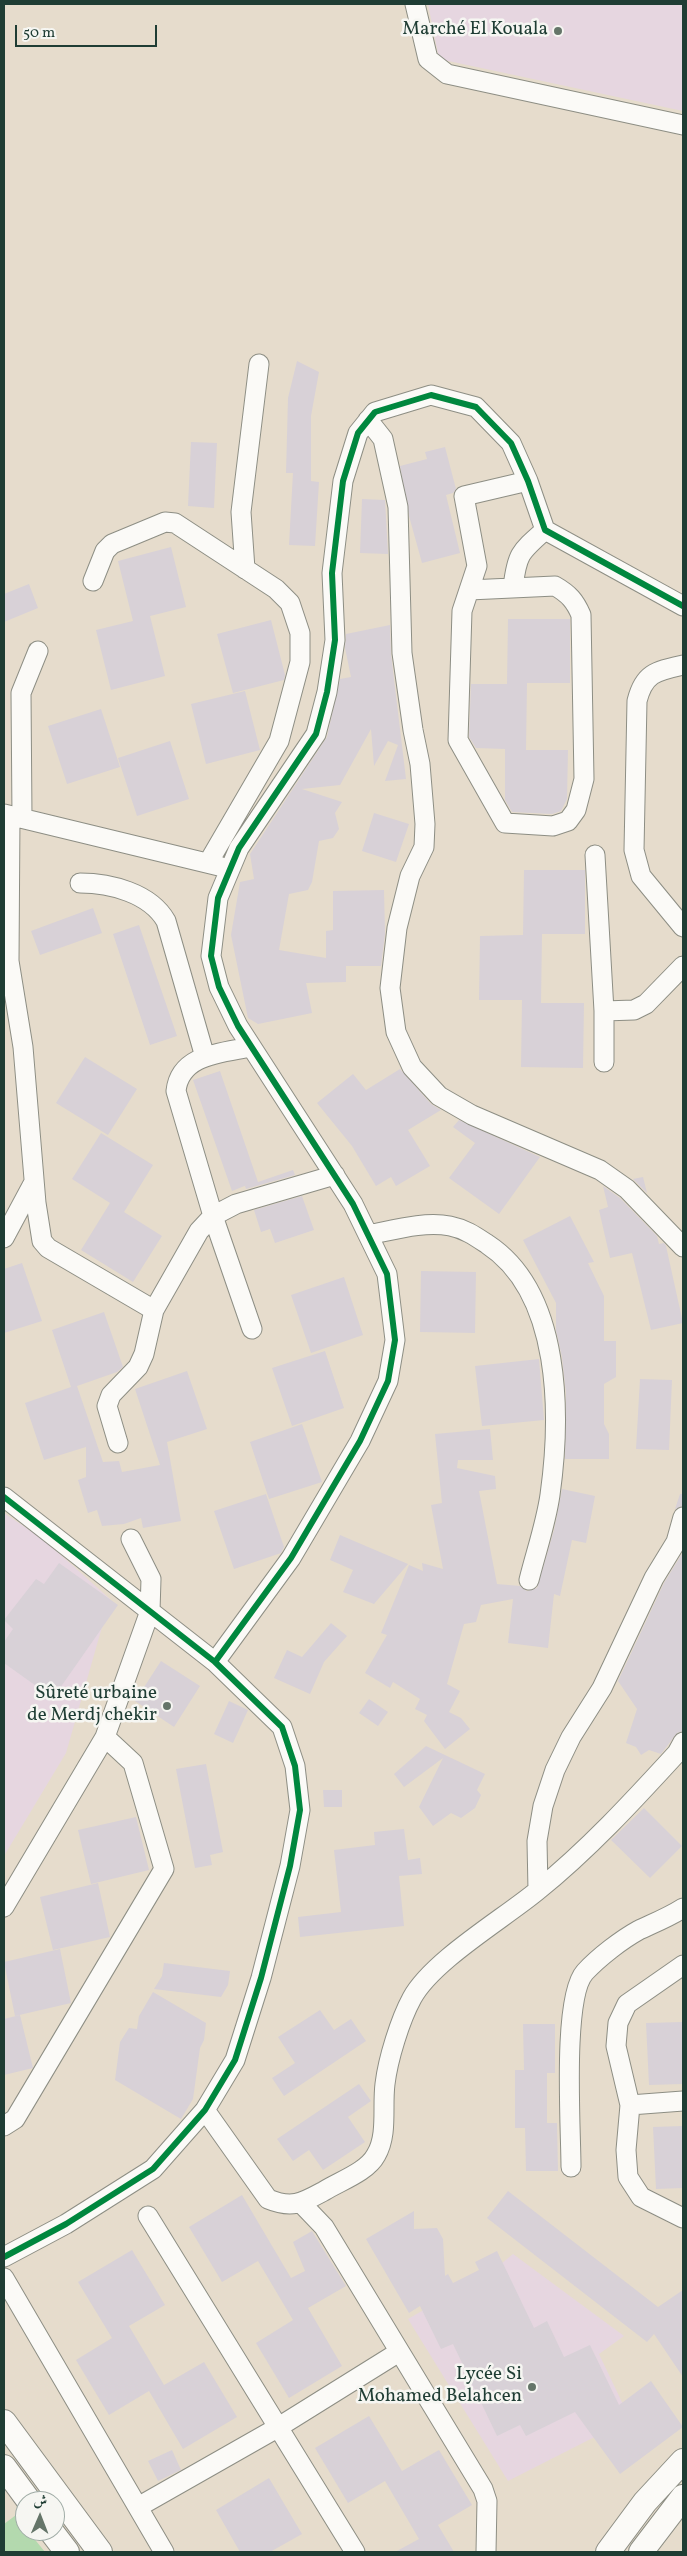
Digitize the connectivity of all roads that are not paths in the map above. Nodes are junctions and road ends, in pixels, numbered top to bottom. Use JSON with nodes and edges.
{"nodes":[{"id":1,"x":414,"y":4,"type":"edge"},
{"id":2,"x":683,"y":124,"type":"edge"},
{"id":3,"x":259,"y":364,"type":"dead end"},
{"id":4,"x":368,"y":420,"type":"junction"},
{"id":5,"x":528,"y":481,"type":"junction"},
{"id":6,"x":545,"y":530,"type":"junction"},
{"id":7,"x":244,"y":569,"type":"junction"},
{"id":8,"x":93,"y":581,"type":"dead end"},
{"id":9,"x":514,"y":587,"type":"junction"},
{"id":10,"x":469,"y":590,"type":"junction"},
{"id":11,"x":683,"y":606,"type":"edge"},
{"id":12,"x":38,"y":651,"type":"dead end"},
{"id":13,"x":683,"y":665,"type":"edge"},
{"id":14,"x":12,"y":816,"type":"edge"},
{"id":15,"x":595,"y":855,"type":"dead end"},
{"id":16,"x":208,"y":863,"type":"junction"},
{"id":17,"x":230,"y":870,"type":"junction"},
{"id":18,"x":80,"y":883,"type":"dead end"},
{"id":19,"x":683,"y":927,"type":"edge"},
{"id":20,"x":683,"y":966,"type":"edge"},
{"id":21,"x":604,"y":1011,"type":"junction"},
{"id":22,"x":251,"y":1047,"type":"junction"},
{"id":23,"x":205,"y":1057,"type":"junction"},
{"id":24,"x":604,"y":1062,"type":"dead end"},
{"id":25,"x":335,"y":1176,"type":"junction"},
{"id":26,"x":34,"y":1182,"type":"junction"},
{"id":27,"x":214,"y":1216,"type":"junction"},
{"id":28,"x":368,"y":1235,"type":"junction"},
{"id":29,"x":4,"y":1238,"type":"edge"},
{"id":30,"x":683,"y":1247,"type":"edge"},
{"id":31,"x":154,"y":1310,"type":"junction"},
{"id":32,"x":252,"y":1329,"type":"dead end"},
{"id":33,"x":118,"y":1443,"type":"dead end"},
{"id":34,"x":4,"y":1497,"type":"edge"},
{"id":35,"x":683,"y":1518,"type":"edge"},
{"id":36,"x":130,"y":1539,"type":"dead end"},
{"id":37,"x":529,"y":1580,"type":"dead end"},
{"id":38,"x":150,"y":1611,"type":"junction"},
{"id":39,"x":215,"y":1662,"type":"junction"},
{"id":40,"x":105,"y":1737,"type":"junction"},
{"id":41,"x":683,"y":1742,"type":"edge"},
{"id":42,"x":538,"y":1890,"type":"junction"},
{"id":43,"x":4,"y":1907,"type":"edge"},
{"id":44,"x":683,"y":1908,"type":"edge"},
{"id":45,"x":683,"y":1965,"type":"edge"},
{"id":46,"x":683,"y":2101,"type":"edge"},
{"id":47,"x":630,"y":2105,"type":"junction"},
{"id":48,"x":205,"y":2110,"type":"junction"},
{"id":49,"x":4,"y":2126,"type":"edge"},
{"id":50,"x":571,"y":2167,"type":"dead end"},
{"id":51,"x":301,"y":2203,"type":"junction"},
{"id":52,"x":148,"y":2216,"type":"dead end"},
{"id":53,"x":683,"y":2218,"type":"edge"},
{"id":54,"x":4,"y":2257,"type":"edge"},
{"id":55,"x":4,"y":2278,"type":"edge"},
{"id":56,"x":399,"y":2352,"type":"junction"},
{"id":57,"x":4,"y":2422,"type":"edge"},
{"id":58,"x":277,"y":2428,"type":"junction"},
{"id":59,"x":683,"y":2461,"type":"edge"},
{"id":60,"x":4,"y":2467,"type":"edge"},
{"id":61,"x":22,"y":2491,"type":"edge"},
{"id":62,"x":683,"y":2497,"type":"edge"},
{"id":63,"x":138,"y":2507,"type":"junction"},
{"id":64,"x":59,"y":2541,"type":"edge"},
{"id":65,"x":67,"y":2552,"type":"edge"},
{"id":66,"x":100,"y":2552,"type":"edge"},
{"id":67,"x":164,"y":2552,"type":"edge"},
{"id":68,"x":355,"y":2552,"type":"edge"},
{"id":69,"x":486,"y":2552,"type":"edge"},
{"id":70,"x":608,"y":2552,"type":"edge"},
{"id":71,"x":641,"y":2552,"type":"edge"}],
"edges":[{"from":1,"to":2,"type":"street"},
{"from":3,"to":7,"type":"street"},
{"from":4,"to":5,"type":"street"},
{"from":4,"to":17,"type":"street"},
{"from":4,"to":30,"type":"street"},
{"from":5,"to":6,"type":"street"},
{"from":5,"to":10,"type":"street"},
{"from":6,"to":9,"type":"street"},
{"from":6,"to":11,"type":"street"},
{"from":7,"to":8,"type":"street"},
{"from":7,"to":16,"type":"street"},
{"from":9,"to":10,"type":"street"},
{"from":9,"to":10,"type":"street"},
{"from":12,"to":14,"type":"street"},
{"from":13,"to":19,"type":"street"},
{"from":14,"to":16,"type":"street"},
{"from":14,"to":26,"type":"street"},
{"from":15,"to":21,"type":"street"},
{"from":16,"to":17,"type":"street"},
{"from":17,"to":22,"type":"street"},
{"from":18,"to":23,"type":"street"},
{"from":20,"to":21,"type":"street"},
{"from":21,"to":24,"type":"street"},
{"from":22,"to":23,"type":"street"},
{"from":22,"to":25,"type":"street"},
{"from":23,"to":27,"type":"street"},
{"from":25,"to":27,"type":"street"},
{"from":25,"to":28,"type":"street"},
{"from":26,"to":29,"type":"street"},
{"from":26,"to":31,"type":"street"},
{"from":27,"to":31,"type":"street"},
{"from":27,"to":32,"type":"street"},
{"from":28,"to":37,"type":"street"},
{"from":28,"to":39,"type":"street"},
{"from":31,"to":33,"type":"street"},
{"from":34,"to":38,"type":"street"},
{"from":35,"to":42,"type":"street"},
{"from":36,"to":38,"type":"street"},
{"from":38,"to":39,"type":"street"},
{"from":38,"to":40,"type":"street"},
{"from":39,"to":48,"type":"street"},
{"from":40,"to":43,"type":"street"},
{"from":40,"to":49,"type":"street"},
{"from":41,"to":42,"type":"street"},
{"from":42,"to":51,"type":"street"},
{"from":44,"to":50,"type":"street"},
{"from":45,"to":47,"type":"street"},
{"from":46,"to":47,"type":"street"},
{"from":47,"to":53,"type":"street"},
{"from":48,"to":51,"type":"street"},
{"from":48,"to":54,"type":"street"},
{"from":51,"to":56,"type":"street"},
{"from":52,"to":58,"type":"street"},
{"from":55,"to":63,"type":"street"},
{"from":56,"to":58,"type":"street"},
{"from":56,"to":69,"type":"street"},
{"from":57,"to":66,"type":"street"},
{"from":58,"to":63,"type":"street"},
{"from":58,"to":68,"type":"street"},
{"from":59,"to":70,"type":"street"},
{"from":60,"to":61,"type":"street"},
{"from":62,"to":71,"type":"street"},
{"from":63,"to":67,"type":"street"},
{"from":64,"to":65,"type":"street"}]}
